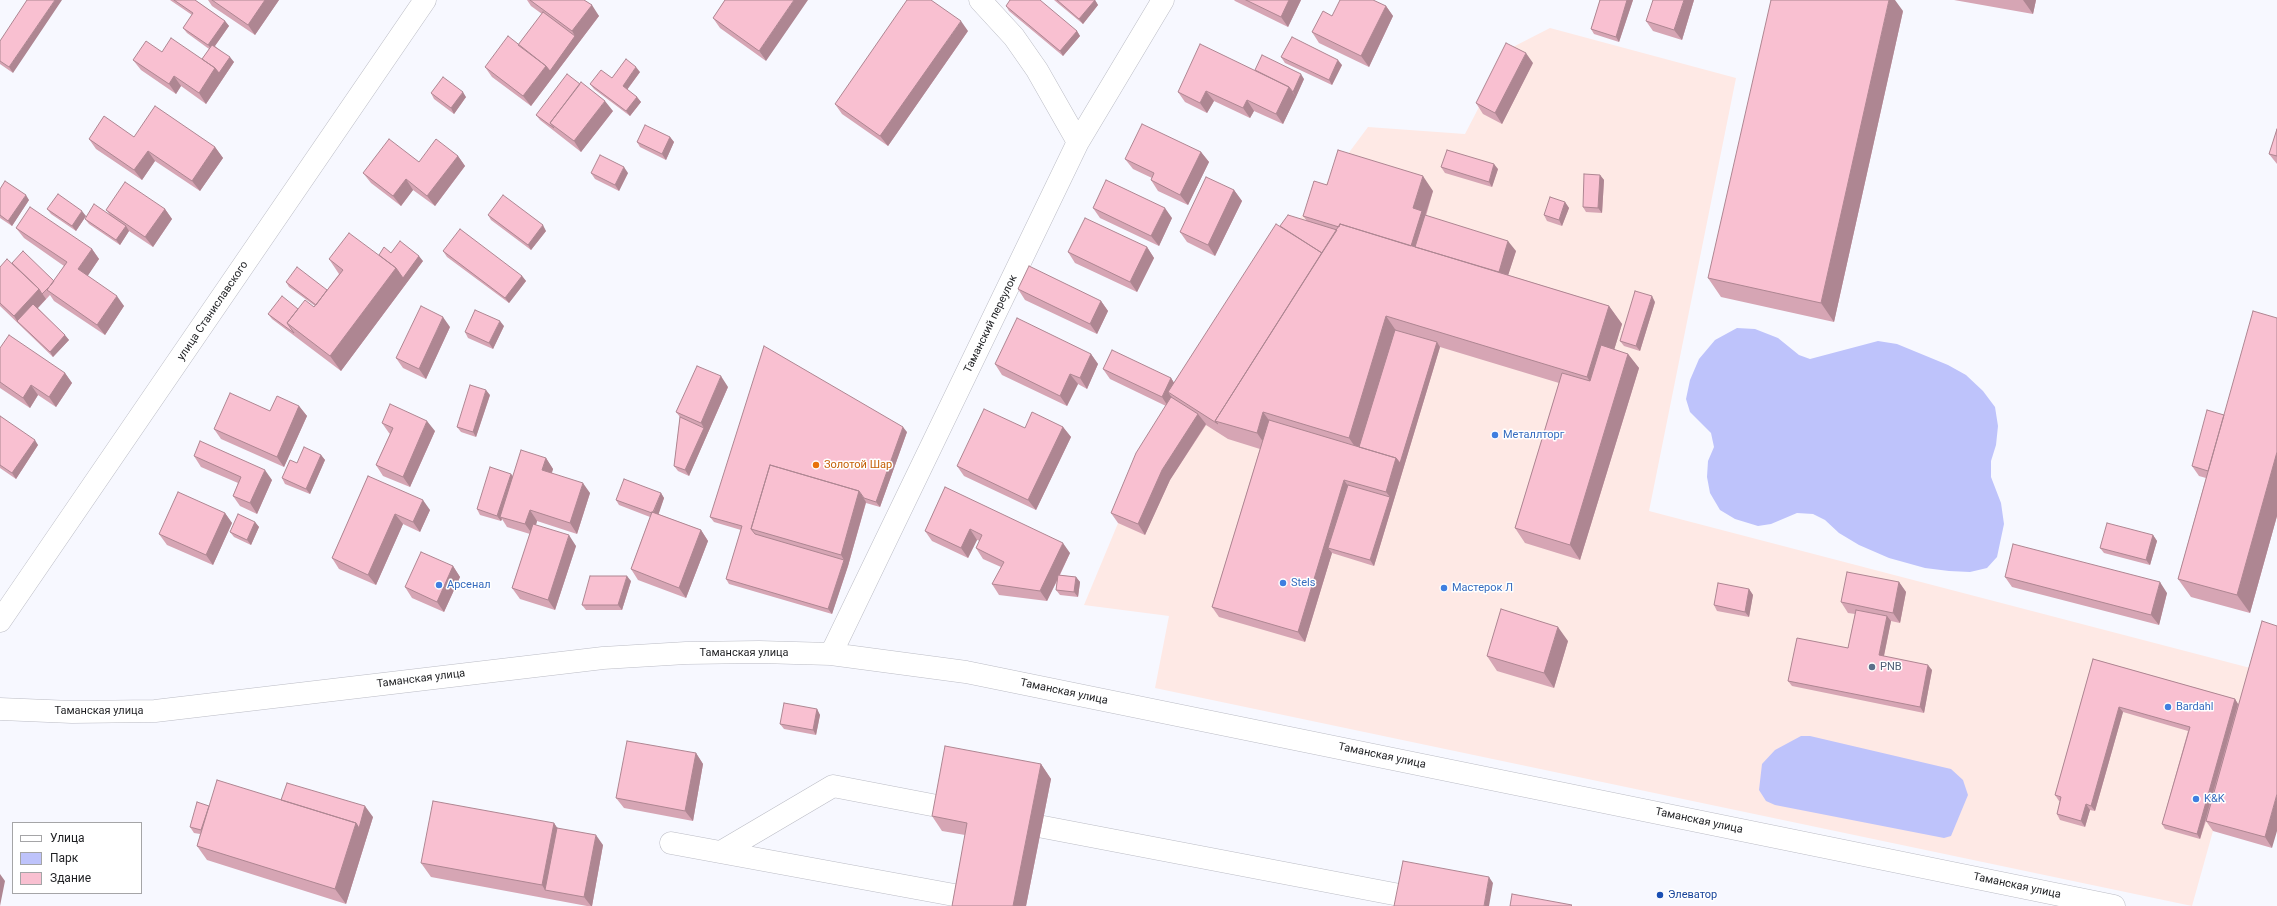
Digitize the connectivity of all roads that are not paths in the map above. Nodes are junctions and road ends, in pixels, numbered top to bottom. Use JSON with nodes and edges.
{"nodes":[{"id":1,"x":426,"y":0,"type":"edge"},
{"id":2,"x":980,"y":0,"type":"edge"},
{"id":3,"x":1163,"y":0,"type":"edge"},
{"id":4,"x":1078,"y":142,"type":"junction"},
{"id":5,"x":0,"y":621,"type":"edge"},
{"id":6,"x":831,"y":654,"type":"junction"},
{"id":7,"x":0,"y":709,"type":"edge"},
{"id":8,"x":671,"y":843,"type":"dead end"},
{"id":9,"x":721,"y":852,"type":"junction"},
{"id":10,"x":1014,"y":906,"type":"edge"},
{"id":11,"x":1457,"y":906,"type":"edge"},
{"id":12,"x":2114,"y":906,"type":"edge"}],
"edges":[{"from":1,"to":5,"type":"street","name":"улица Станиславского"},
{"from":2,"to":4,"type":"street"},
{"from":3,"to":4,"type":"street","name":"Таманский переулок"},
{"from":4,"to":6,"type":"street","name":"Таманский переулок"},
{"from":6,"to":7,"type":"street","name":"Таманская улица"},
{"from":6,"to":12,"type":"street","name":"Таманская улица"},
{"from":8,"to":9,"type":"street"},
{"from":9,"to":10,"type":"street"},
{"from":9,"to":11,"type":"street"}]}
